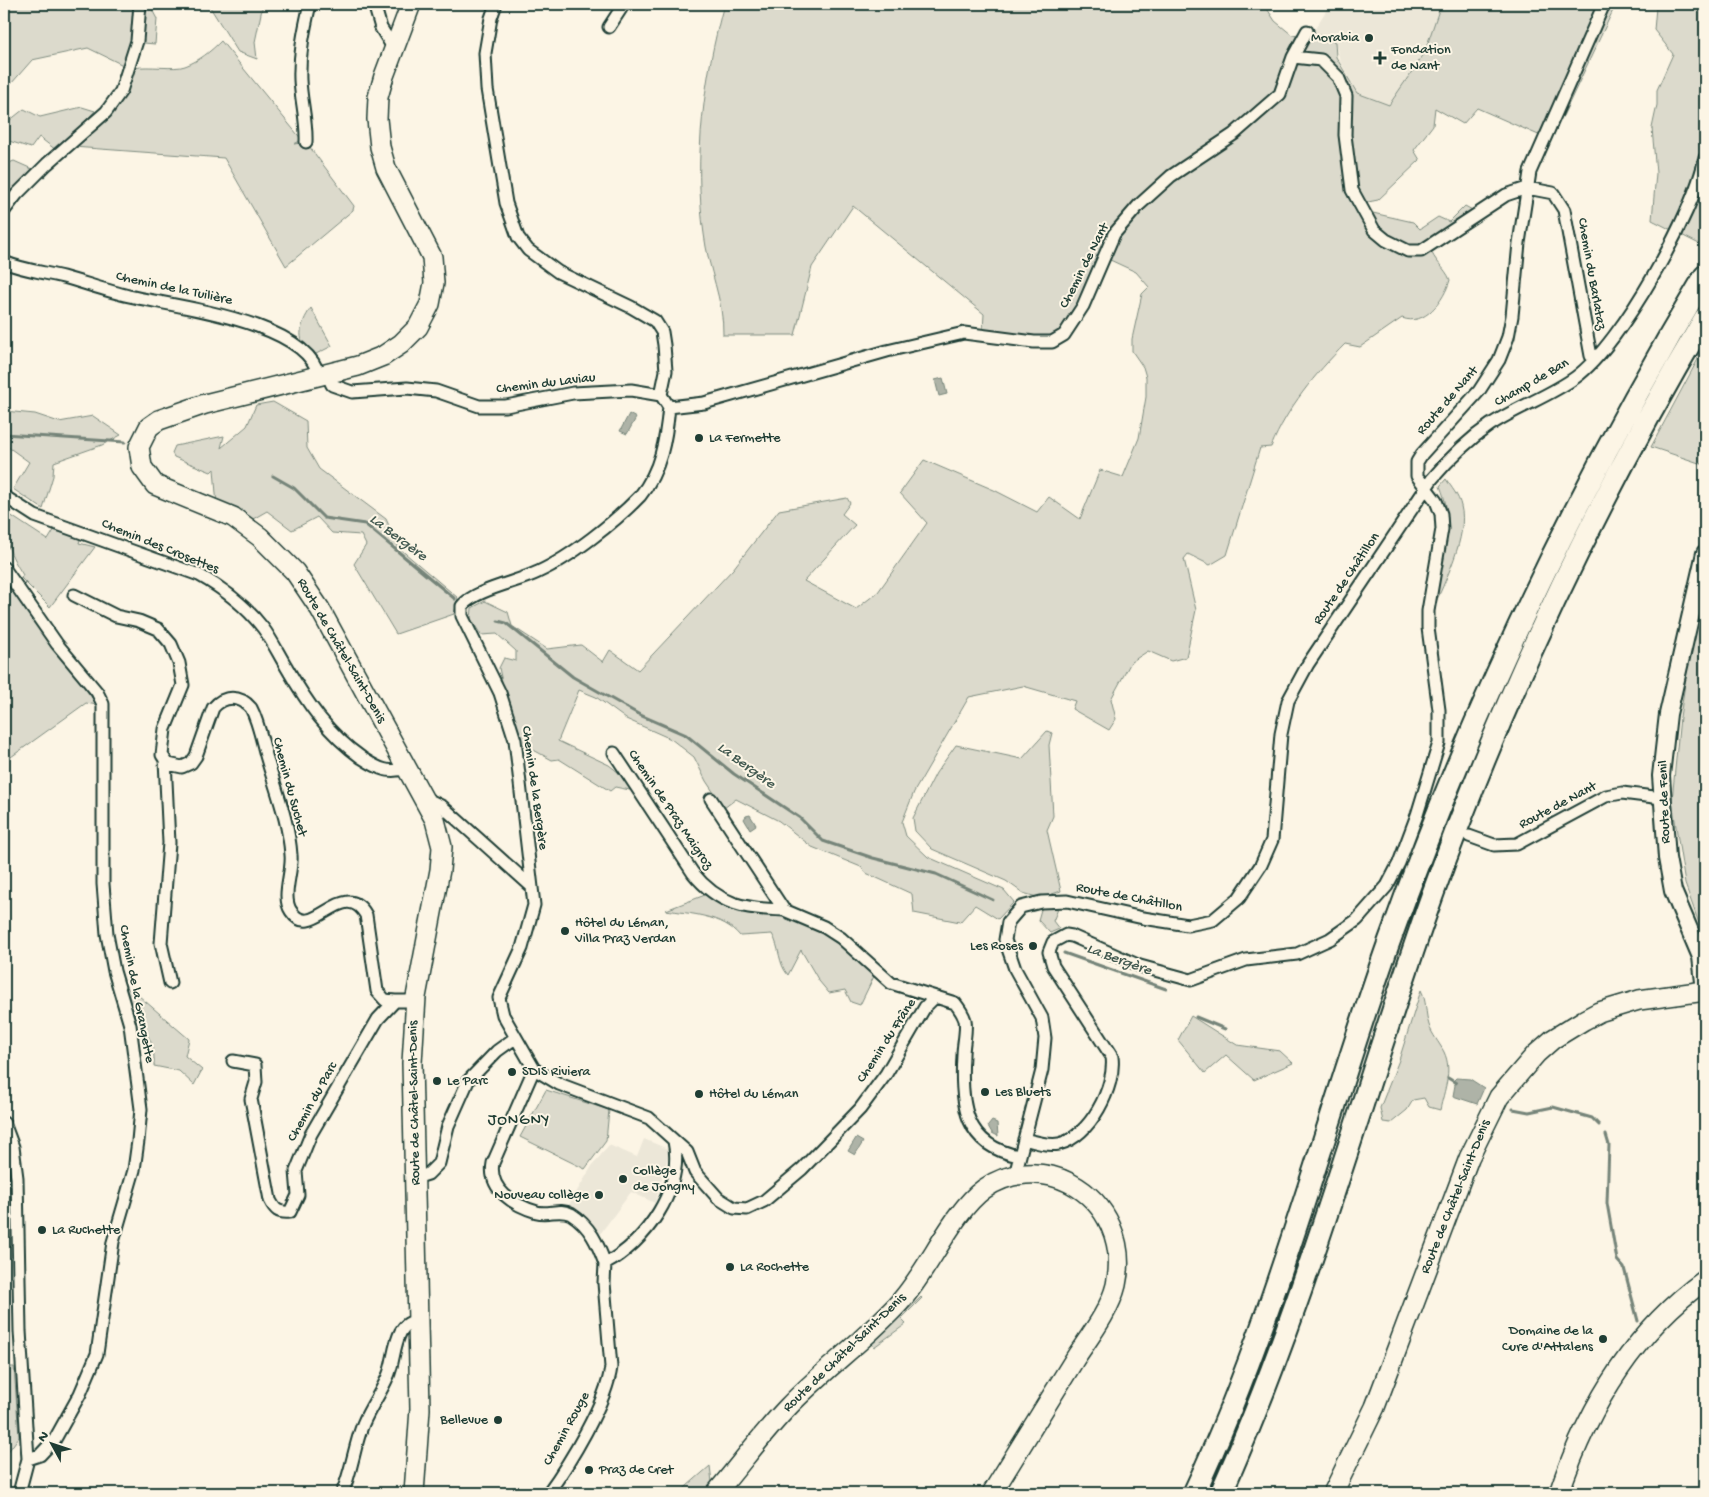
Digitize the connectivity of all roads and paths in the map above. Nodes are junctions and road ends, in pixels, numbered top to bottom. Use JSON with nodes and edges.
{"nodes":[{"id":1,"x":140,"y":4,"type":"edge"},
{"id":2,"x":310,"y":4,"type":"edge"},
{"id":3,"x":374,"y":4,"type":"edge"},
{"id":4,"x":411,"y":4,"type":"edge"},
{"id":5,"x":496,"y":4,"type":"edge"},
{"id":6,"x":624,"y":4,"type":"edge"},
{"id":7,"x":1604,"y":4,"type":"edge"},
{"id":8,"x":609,"y":27,"type":"dead end"},
{"id":9,"x":1308,"y":31,"type":"dead end"},
{"id":10,"x":394,"y":49,"type":"junction"},
{"id":11,"x":1293,"y":57,"type":"junction"},
{"id":12,"x":306,"y":142,"type":"dead end"},
{"id":13,"x":1705,"y":158,"type":"edge"},
{"id":14,"x":1527,"y":188,"type":"junction"},
{"id":15,"x":4,"y":211,"type":"edge"},
{"id":16,"x":4,"y":262,"type":"edge"},
{"id":17,"x":1705,"y":276,"type":"edge"},
{"id":18,"x":1705,"y":318,"type":"edge"},
{"id":19,"x":1595,"y":358,"type":"junction"},
{"id":20,"x":323,"y":375,"type":"junction"},
{"id":21,"x":661,"y":395,"type":"junction"},
{"id":22,"x":669,"y":407,"type":"junction"},
{"id":23,"x":1426,"y":489,"type":"junction"},
{"id":24,"x":4,"y":496,"type":"edge"},
{"id":25,"x":1705,"y":553,"type":"edge"},
{"id":26,"x":4,"y":568,"type":"edge"},
{"id":27,"x":74,"y":595,"type":"dead end"},
{"id":28,"x":614,"y":753,"type":"dead end"},
{"id":29,"x":165,"y":760,"type":"junction"},
{"id":30,"x":408,"y":768,"type":"junction"},
{"id":31,"x":422,"y":796,"type":"junction"},
{"id":32,"x":1662,"y":798,"type":"junction"},
{"id":33,"x":711,"y":799,"type":"dead end"},
{"id":34,"x":1469,"y":836,"type":"dead end"},
{"id":35,"x":531,"y":886,"type":"junction"},
{"id":36,"x":784,"y":910,"type":"junction"},
{"id":37,"x":170,"y":983,"type":"dead end"},
{"id":38,"x":1705,"y":990,"type":"edge"},
{"id":39,"x":935,"y":997,"type":"junction"},
{"id":40,"x":415,"y":1000,"type":"junction"},
{"id":41,"x":395,"y":1001,"type":"junction"},
{"id":42,"x":516,"y":1038,"type":"junction"},
{"id":43,"x":232,"y":1061,"type":"dead end"},
{"id":44,"x":534,"y":1069,"type":"junction"},
{"id":45,"x":4,"y":1123,"type":"edge"},
{"id":46,"x":1024,"y":1140,"type":"junction"},
{"id":47,"x":674,"y":1141,"type":"junction"},
{"id":48,"x":1019,"y":1156,"type":"junction"},
{"id":49,"x":695,"y":1172,"type":"junction"},
{"id":50,"x":674,"y":1174,"type":"junction"},
{"id":51,"x":1015,"y":1175,"type":"junction"},
{"id":52,"x":415,"y":1178,"type":"junction"},
{"id":53,"x":605,"y":1264,"type":"junction"},
{"id":54,"x":1705,"y":1280,"type":"edge"},
{"id":55,"x":419,"y":1321,"type":"junction"},
{"id":56,"x":28,"y":1459,"type":"junction"},
{"id":57,"x":19,"y":1493,"type":"edge"},
{"id":58,"x":342,"y":1493,"type":"edge"},
{"id":59,"x":414,"y":1493,"type":"edge"},
{"id":60,"x":548,"y":1493,"type":"edge"},
{"id":61,"x":716,"y":1493,"type":"edge"},
{"id":62,"x":992,"y":1493,"type":"edge"},
{"id":63,"x":1194,"y":1493,"type":"edge"},
{"id":64,"x":1221,"y":1493,"type":"edge"},
{"id":65,"x":1332,"y":1493,"type":"edge"},
{"id":66,"x":1559,"y":1493,"type":"edge"}],
"edges":[{"from":1,"to":15,"type":"street"},
{"from":2,"to":12,"type":"street"},
{"from":3,"to":10,"type":"street"},
{"from":4,"to":10,"type":"main road","name":"Route de Châtel-Saint-Denis"},
{"from":5,"to":21,"type":"street"},
{"from":6,"to":8,"type":"street"},
{"from":7,"to":14,"type":"street","name":"Route de Nant"},
{"from":9,"to":11,"type":"street","name":"Chemin de Nant"},
{"from":10,"to":20,"type":"main road","name":"Route de Châtel-Saint-Denis"},
{"from":11,"to":14,"type":"street"},
{"from":11,"to":22,"type":"street","name":"Chemin de Nant"},
{"from":13,"to":19,"type":"street","name":"Champ de Ban"},
{"from":14,"to":19,"type":"street","name":"Chemin du Barlataz"},
{"from":14,"to":23,"type":"street","name":"Route de Nant"},
{"from":16,"to":20,"type":"street","name":"Chemin de la Tuilière"},
{"from":17,"to":63,"type":"highway"},
{"from":18,"to":64,"type":"highway"},
{"from":19,"to":23,"type":"street","name":"Champ de Ban"},
{"from":20,"to":21,"type":"street","name":"Chemin du Laviau"},
{"from":20,"to":30,"type":"main road","name":"Route de Châtel-Saint-Denis"},
{"from":21,"to":22,"type":"street"},
{"from":22,"to":35,"type":"street","name":"Chemin de la Bergère"},
{"from":23,"to":46,"type":"street","name":"Route de Châtillon"},
{"from":23,"to":46,"type":"street","name":"Route de Nant"},
{"from":24,"to":30,"type":"street","name":"Chemin des Crosettes"},
{"from":25,"to":32,"type":"street","name":"Route de Fenil"},
{"from":26,"to":56,"type":"street","name":"Chemin de la Grangette"},
{"from":27,"to":29,"type":"street"},
{"from":28,"to":36,"type":"street","name":"Chemin de Praz Maigroz"},
{"from":29,"to":37,"type":"street"},
{"from":29,"to":41,"type":"street","name":"Chemin du Suchet"},
{"from":30,"to":31,"type":"main road","name":"Route de Châtel-Saint-Denis"},
{"from":31,"to":35,"type":"street"},
{"from":31,"to":40,"type":"main road","name":"Route de Châtel-Saint-Denis"},
{"from":32,"to":34,"type":"street","name":"Route de Nant"},
{"from":32,"to":38,"type":"street","name":"Route de Fenil"},
{"from":33,"to":36,"type":"street"},
{"from":35,"to":42,"type":"street"},
{"from":36,"to":39,"type":"street","name":"Chemin de Praz Maigroz"},
{"from":38,"to":65,"type":"main road","name":"Route de Châtel-Saint-Denis"},
{"from":39,"to":48,"type":"street","name":"Chemin du Frâne"},
{"from":39,"to":49,"type":"street","name":"Chemin du Frâne"},
{"from":40,"to":41,"type":"street"},
{"from":40,"to":52,"type":"main road","name":"Route de Châtel-Saint-Denis"},
{"from":41,"to":43,"type":"street","name":"Chemin du Parc"},
{"from":42,"to":44,"type":"street"},
{"from":42,"to":52,"type":"street"},
{"from":44,"to":47,"type":"street","name":"Chemin du Frâne"},
{"from":44,"to":53,"type":"street"},
{"from":45,"to":56,"type":"street"},
{"from":46,"to":48,"type":"street","name":"Route de Châtillon"},
{"from":47,"to":49,"type":"street","name":"Chemin du Frâne"},
{"from":47,"to":50,"type":"street"},
{"from":48,"to":51,"type":"street"},
{"from":49,"to":50,"type":"street"},
{"from":50,"to":53,"type":"street"},
{"from":51,"to":61,"type":"main road","name":"Route de Châtel-Saint-Denis"},
{"from":51,"to":62,"type":"main road","name":"Route de Châtel-Saint-Denis"},
{"from":52,"to":55,"type":"main road","name":"Route de Châtel-Saint-Denis"},
{"from":53,"to":60,"type":"street","name":"Chemin Rouge"},
{"from":54,"to":66,"type":"main road"},
{"from":55,"to":58,"type":"street"},
{"from":55,"to":59,"type":"main road","name":"Route de Châtel-Saint-Denis"},
{"from":56,"to":57,"type":"street"}]}
